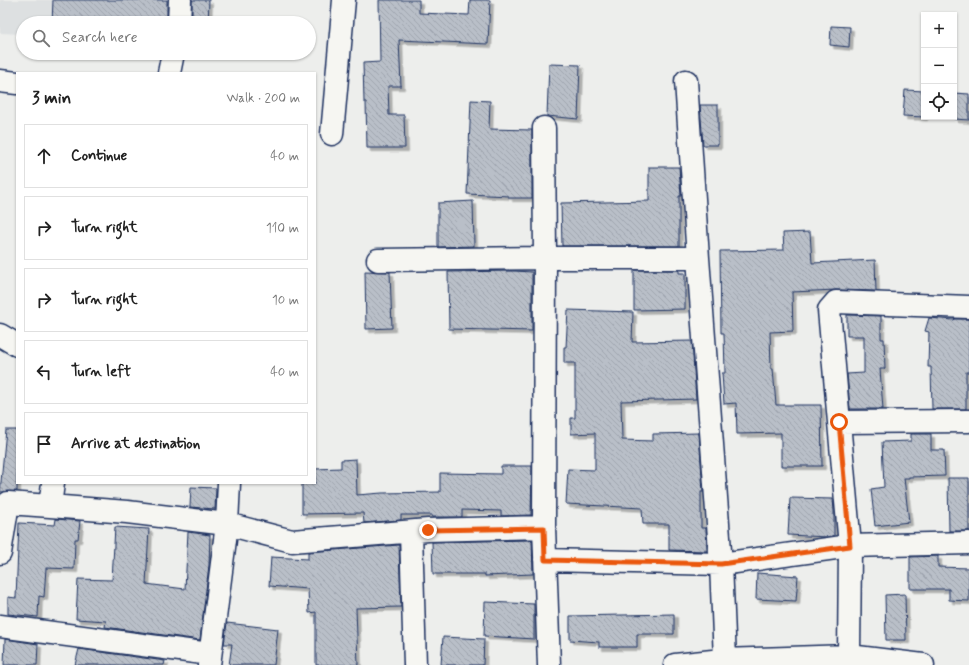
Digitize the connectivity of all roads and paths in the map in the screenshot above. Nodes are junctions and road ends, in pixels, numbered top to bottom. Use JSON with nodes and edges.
{"nodes":[{"id":1,"x":180,"y":0,"type":"edge"},
{"id":2,"x":344,"y":0,"type":"edge"},
{"id":3,"x":179,"y":16,"type":"edge"},
{"id":4,"x":172,"y":60,"type":"edge"},
{"id":5,"x":169,"y":72,"type":"edge"},
{"id":6,"x":0,"y":81,"type":"edge"},
{"id":7,"x":686,"y":81,"type":"dead end"},
{"id":8,"x":16,"y":83,"type":"edge"},
{"id":9,"x":544,"y":128,"type":"dead end"},
{"id":10,"x":332,"y":134,"type":"dead end"},
{"id":11,"x":545,"y":258,"type":"junction"},
{"id":12,"x":698,"y":258,"type":"junction"},
{"id":13,"x":378,"y":260,"type":"dead end"},
{"id":14,"x":969,"y":307,"type":"edge"},
{"id":15,"x":0,"y":335,"type":"edge"},
{"id":16,"x":16,"y":344,"type":"edge"},
{"id":17,"x":969,"y":421,"type":"edge"},
{"id":18,"x":839,"y":422,"type":"junction"},
{"id":19,"x":53,"y":484,"type":"edge"},
{"id":20,"x":229,"y":484,"type":"edge"},
{"id":21,"x":4,"y":502,"type":"edge"},
{"id":22,"x":50,"y":506,"type":"junction"},
{"id":23,"x":227,"y":524,"type":"junction"},
{"id":24,"x":544,"y":528,"type":"junction"},
{"id":25,"x":411,"y":532,"type":"junction"},
{"id":26,"x":969,"y":543,"type":"edge"},
{"id":27,"x":850,"y":546,"type":"junction"},
{"id":28,"x":0,"y":553,"type":"edge"},
{"id":29,"x":545,"y":560,"type":"junction"},
{"id":30,"x":721,"y":564,"type":"junction"},
{"id":31,"x":0,"y":626,"type":"edge"},
{"id":32,"x":849,"y":656,"type":"junction"},
{"id":33,"x":210,"y":659,"type":"edge"},
{"id":34,"x":723,"y":662,"type":"edge"},
{"id":35,"x":416,"y":665,"type":"edge"},
{"id":36,"x":549,"y":665,"type":"edge"},
{"id":37,"x":675,"y":665,"type":"edge"},
{"id":38,"x":923,"y":665,"type":"edge"}],
"edges":[{"from":1,"to":3,"type":"street"},
{"from":2,"to":10,"type":"street"},
{"from":4,"to":5,"type":"street"},
{"from":6,"to":8,"type":"street"},
{"from":7,"to":12,"type":"street"},
{"from":9,"to":11,"type":"street"},
{"from":11,"to":12,"type":"street"},
{"from":11,"to":13,"type":"street"},
{"from":11,"to":24,"type":"street"},
{"from":12,"to":30,"type":"street"},
{"from":14,"to":18,"type":"street"},
{"from":15,"to":16,"type":"street"},
{"from":17,"to":18,"type":"street"},
{"from":18,"to":27,"type":"street"},
{"from":19,"to":22,"type":"street"},
{"from":20,"to":23,"type":"street"},
{"from":21,"to":22,"type":"street"},
{"from":21,"to":28,"type":"street"},
{"from":22,"to":23,"type":"street"},
{"from":23,"to":25,"type":"street"},
{"from":23,"to":33,"type":"street"},
{"from":24,"to":25,"type":"street"},
{"from":24,"to":29,"type":"street"},
{"from":25,"to":35,"type":"street"},
{"from":26,"to":27,"type":"street"},
{"from":27,"to":30,"type":"street"},
{"from":27,"to":32,"type":"street"},
{"from":29,"to":30,"type":"street"},
{"from":29,"to":36,"type":"street"},
{"from":30,"to":34,"type":"street"},
{"from":31,"to":33,"type":"street"},
{"from":32,"to":34,"type":"street"},
{"from":32,"to":38,"type":"street"},
{"from":34,"to":37,"type":"street"}]}
